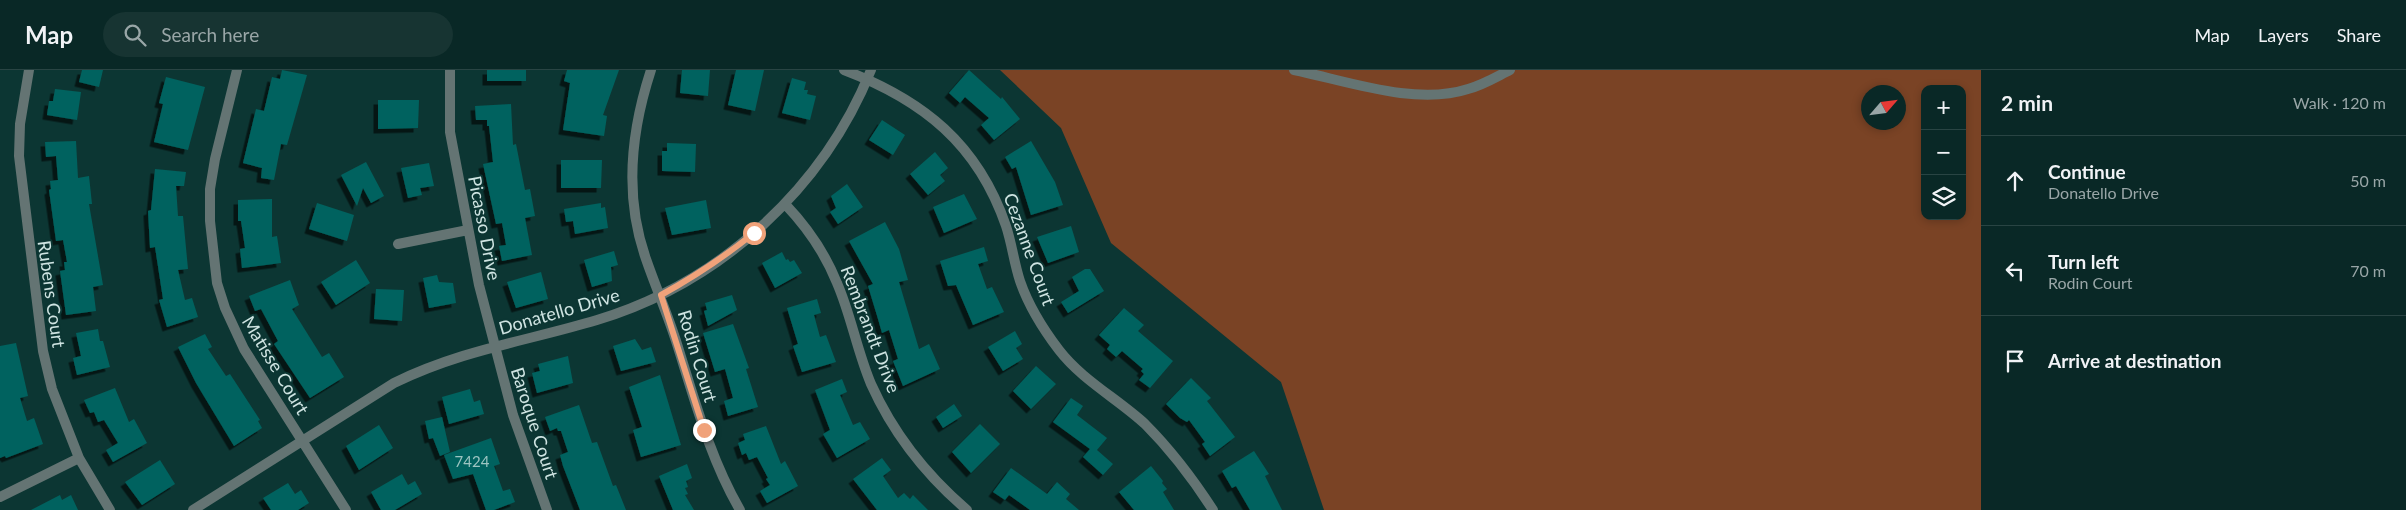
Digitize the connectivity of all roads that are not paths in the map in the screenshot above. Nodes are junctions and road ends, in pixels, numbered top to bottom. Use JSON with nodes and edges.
{"nodes":[{"id":1,"x":29,"y":70,"type":"edge"},
{"id":2,"x":237,"y":70,"type":"edge"},
{"id":3,"x":450,"y":70,"type":"edge"},
{"id":4,"x":651,"y":70,"type":"edge"},
{"id":5,"x":844,"y":70,"type":"edge"},
{"id":6,"x":1294,"y":70,"type":"edge"},
{"id":7,"x":1510,"y":70,"type":"edge"},
{"id":8,"x":869,"y":74,"type":"edge"},
{"id":9,"x":784,"y":204,"type":"junction"},
{"id":10,"x":468,"y":230,"type":"junction"},
{"id":11,"x":398,"y":244,"type":"dead end"},
{"id":12,"x":661,"y":295,"type":"junction"},
{"id":13,"x":495,"y":346,"type":"junction"},
{"id":14,"x":302,"y":440,"type":"junction"},
{"id":15,"x":79,"y":458,"type":"junction"},
{"id":16,"x":0,"y":497,"type":"edge"},
{"id":17,"x":110,"y":510,"type":"edge"},
{"id":18,"x":193,"y":510,"type":"edge"},
{"id":19,"x":346,"y":510,"type":"edge"},
{"id":20,"x":547,"y":510,"type":"edge"},
{"id":21,"x":740,"y":510,"type":"edge"},
{"id":22,"x":967,"y":510,"type":"edge"},
{"id":23,"x":1212,"y":510,"type":"edge"}],
"edges":[{"from":1,"to":15,"type":"street","name":"Rubens Court"},
{"from":2,"to":14,"type":"street","name":"Matisse Court"},
{"from":3,"to":10,"type":"street","name":"Picasso Drive"},
{"from":4,"to":12,"type":"street","name":"Rodin Court"},
{"from":5,"to":8,"type":"street","name":"Cezanne Court"},
{"from":6,"to":7,"type":"street"},
{"from":8,"to":9,"type":"street","name":"Donatello Drive"},
{"from":8,"to":23,"type":"street","name":"Cezanne Court"},
{"from":9,"to":12,"type":"street","name":"Donatello Drive"},
{"from":9,"to":22,"type":"street","name":"Rembrandt Drive"},
{"from":10,"to":11,"type":"street"},
{"from":10,"to":13,"type":"street","name":"Picasso Drive"},
{"from":12,"to":13,"type":"street","name":"Donatello Drive"},
{"from":12,"to":21,"type":"street","name":"Rodin Court"},
{"from":13,"to":14,"type":"street","name":"Donatello Drive"},
{"from":13,"to":20,"type":"street","name":"Baroque Court"},
{"from":14,"to":18,"type":"street","name":"Donatello Drive"},
{"from":14,"to":19,"type":"street","name":"Matisse Court"},
{"from":15,"to":16,"type":"street"},
{"from":15,"to":17,"type":"street","name":"Rubens Court"}]}
